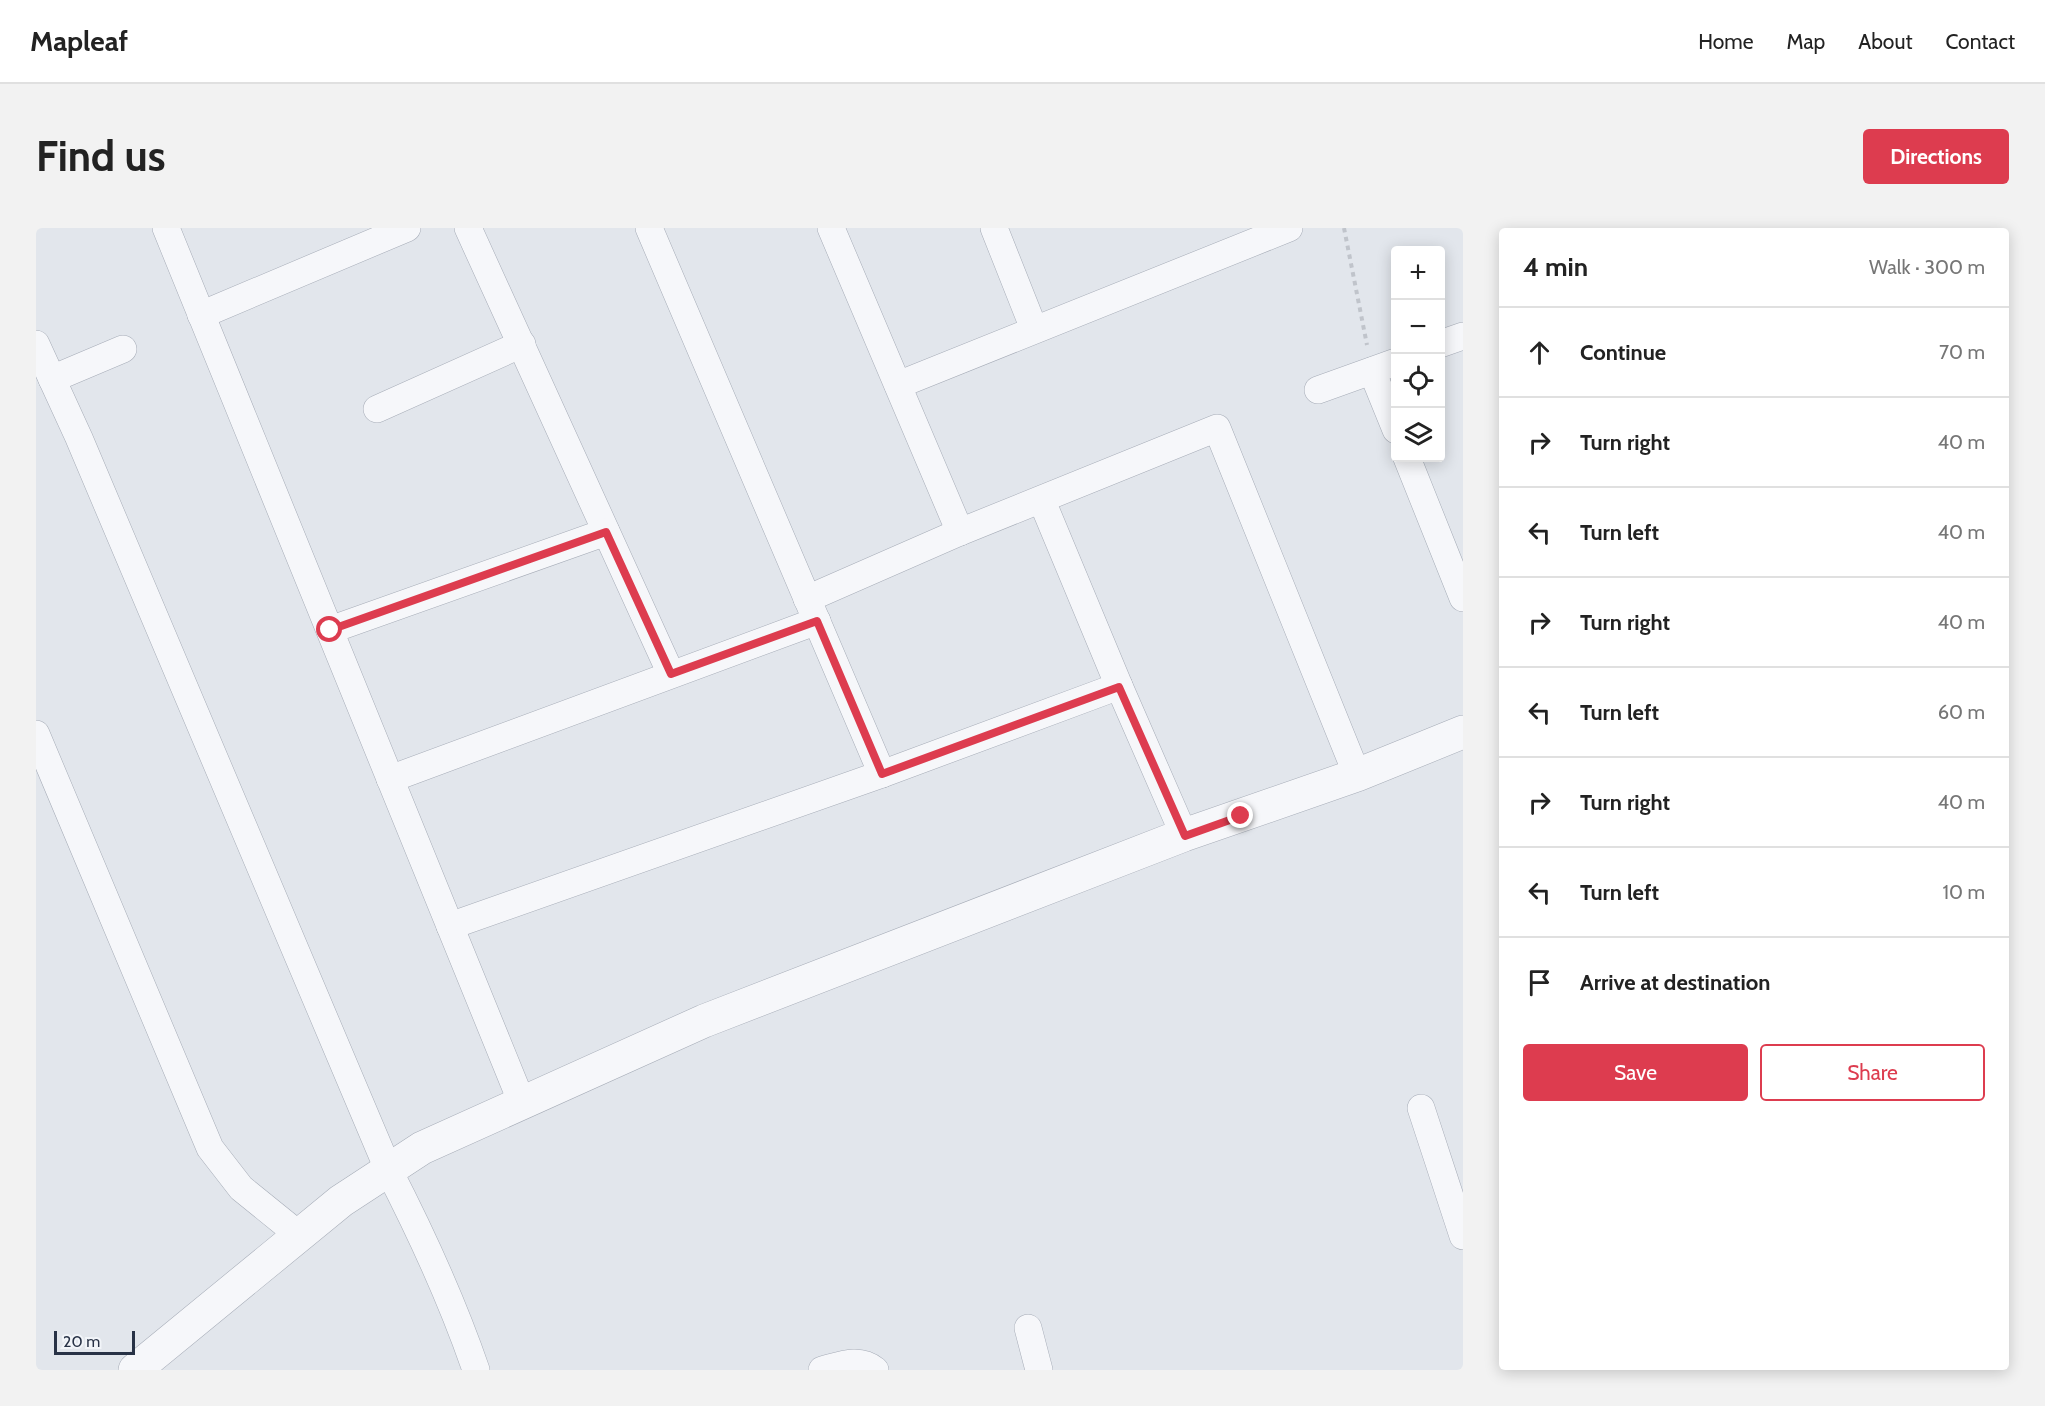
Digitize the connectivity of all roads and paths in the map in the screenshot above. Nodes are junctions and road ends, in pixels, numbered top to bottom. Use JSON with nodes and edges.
{"nodes":[{"id":1,"x":166,"y":228,"type":"edge"},
{"id":2,"x":407,"y":228,"type":"edge"},
{"id":3,"x":468,"y":228,"type":"edge"},
{"id":4,"x":649,"y":228,"type":"edge"},
{"id":5,"x":831,"y":228,"type":"edge"},
{"id":6,"x":994,"y":228,"type":"edge"},
{"id":7,"x":1289,"y":228,"type":"edge"},
{"id":8,"x":1344,"y":228,"type":"edge"},
{"id":9,"x":201,"y":315,"type":"junction"},
{"id":10,"x":1034,"y":329,"type":"junction"},
{"id":11,"x":1463,"y":336,"type":"edge"},
{"id":12,"x":1445,"y":342,"type":"edge"},
{"id":13,"x":36,"y":344,"type":"edge"},
{"id":14,"x":522,"y":344,"type":"junction"},
{"id":15,"x":123,"y":349,"type":"dead end"},
{"id":16,"x":1384,"y":366,"type":"edge"},
{"id":17,"x":52,"y":379,"type":"junction"},
{"id":18,"x":898,"y":385,"type":"junction"},
{"id":19,"x":1318,"y":390,"type":"dead end"},
{"id":20,"x":1391,"y":408,"type":"edge"},
{"id":21,"x":376,"y":409,"type":"dead end"},
{"id":22,"x":1409,"y":462,"type":"edge"},
{"id":23,"x":1042,"y":501,"type":"junction"},
{"id":24,"x":606,"y":532,"type":"junction"},
{"id":25,"x":960,"y":532,"type":"junction"},
{"id":26,"x":1463,"y":598,"type":"edge"},
{"id":27,"x":812,"y":610,"type":"junction"},
{"id":28,"x":330,"y":630,"type":"junction"},
{"id":29,"x":671,"y":674,"type":"junction"},
{"id":30,"x":1119,"y":687,"type":"junction"},
{"id":31,"x":1463,"y":732,"type":"edge"},
{"id":32,"x":36,"y":734,"type":"edge"},
{"id":33,"x":882,"y":774,"type":"junction"},
{"id":34,"x":1357,"y":775,"type":"junction"},
{"id":35,"x":390,"y":778,"type":"junction"},
{"id":36,"x":1185,"y":836,"type":"junction"},
{"id":37,"x":450,"y":926,"type":"junction"},
{"id":38,"x":522,"y":1103,"type":"junction"},
{"id":39,"x":1421,"y":1108,"type":"dead end"},
{"id":40,"x":388,"y":1169,"type":"junction"},
{"id":41,"x":1459,"y":1207,"type":"edge"},
{"id":42,"x":300,"y":1235,"type":"junction"},
{"id":43,"x":1463,"y":1236,"type":"edge"},
{"id":44,"x":1028,"y":1328,"type":"dead end"},
{"id":45,"x":135,"y":1370,"type":"edge"},
{"id":46,"x":476,"y":1370,"type":"edge"},
{"id":47,"x":822,"y":1370,"type":"edge"},
{"id":48,"x":875,"y":1370,"type":"edge"},
{"id":49,"x":1039,"y":1370,"type":"edge"}],
"edges":[{"from":1,"to":9,"type":"street"},
{"from":2,"to":9,"type":"street"},
{"from":3,"to":14,"type":"street"},
{"from":4,"to":27,"type":"street"},
{"from":5,"to":18,"type":"street"},
{"from":6,"to":10,"type":"street"},
{"from":7,"to":10,"type":"street"},
{"from":8,"to":16,"type":"path"},
{"from":9,"to":28,"type":"street"},
{"from":10,"to":18,"type":"street"},
{"from":11,"to":12,"type":"street"},
{"from":13,"to":17,"type":"street"},
{"from":14,"to":21,"type":"street"},
{"from":14,"to":24,"type":"street"},
{"from":15,"to":17,"type":"street"},
{"from":16,"to":19,"type":"street"},
{"from":16,"to":20,"type":"street"},
{"from":17,"to":40,"type":"street"},
{"from":18,"to":25,"type":"street"},
{"from":22,"to":26,"type":"street"},
{"from":23,"to":25,"type":"street"},
{"from":23,"to":30,"type":"street"},
{"from":23,"to":34,"type":"street"},
{"from":24,"to":28,"type":"street"},
{"from":24,"to":29,"type":"street"},
{"from":25,"to":27,"type":"street"},
{"from":27,"to":29,"type":"street"},
{"from":27,"to":33,"type":"street"},
{"from":28,"to":35,"type":"street"},
{"from":29,"to":35,"type":"street"},
{"from":30,"to":33,"type":"street"},
{"from":30,"to":36,"type":"street"},
{"from":31,"to":34,"type":"street"},
{"from":32,"to":42,"type":"street"},
{"from":33,"to":37,"type":"street"},
{"from":34,"to":36,"type":"street"},
{"from":35,"to":37,"type":"street"},
{"from":36,"to":38,"type":"street"},
{"from":37,"to":38,"type":"street"},
{"from":38,"to":40,"type":"street"},
{"from":39,"to":41,"type":"street"},
{"from":40,"to":42,"type":"street"},
{"from":40,"to":46,"type":"street"},
{"from":41,"to":43,"type":"street"},
{"from":42,"to":45,"type":"street"},
{"from":44,"to":49,"type":"street"},
{"from":47,"to":48,"type":"street"}]}
